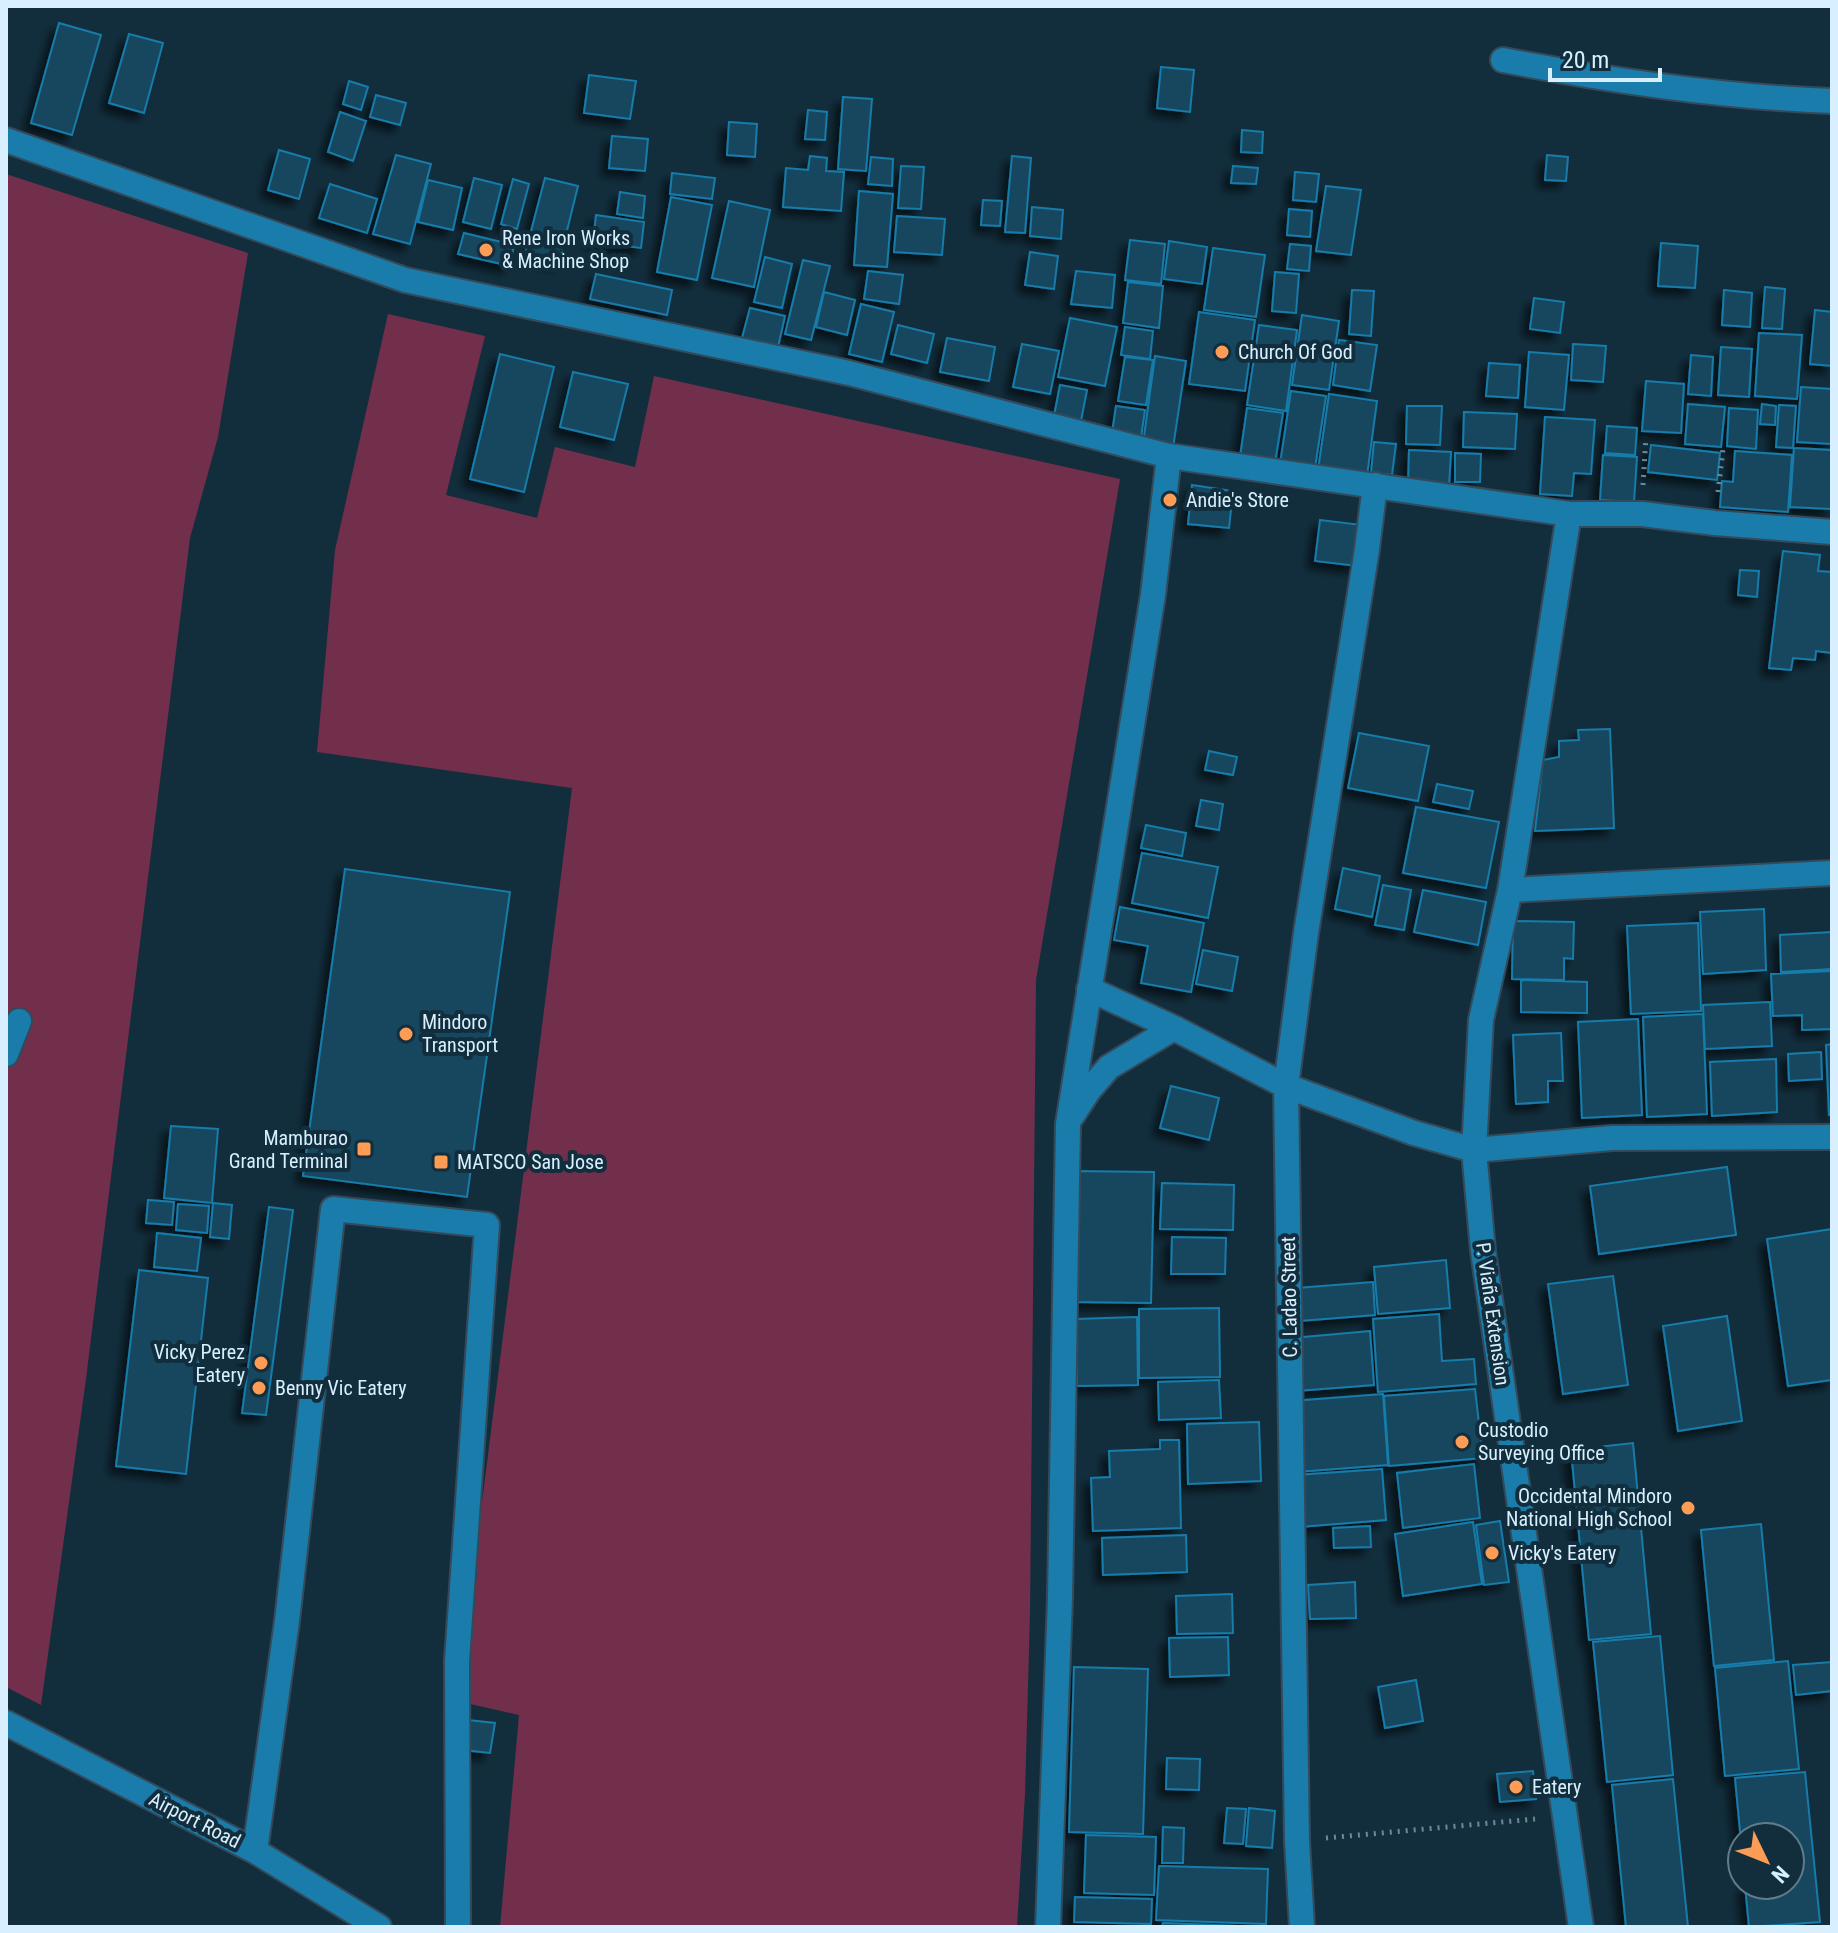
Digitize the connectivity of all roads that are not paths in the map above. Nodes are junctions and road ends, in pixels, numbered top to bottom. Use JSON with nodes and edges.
{"nodes":[{"id":1,"x":1503,"y":60,"type":"dead end"},
{"id":2,"x":1832,"y":101,"type":"edge"},
{"id":3,"x":6,"y":140,"type":"edge"},
{"id":4,"x":1169,"y":456,"type":"junction"},
{"id":5,"x":1375,"y":485,"type":"junction"},
{"id":6,"x":1569,"y":514,"type":"junction"},
{"id":7,"x":1832,"y":532,"type":"edge"},
{"id":8,"x":1832,"y":873,"type":"edge"},
{"id":9,"x":1510,"y":890,"type":"junction"},
{"id":10,"x":1089,"y":989,"type":"junction"},
{"id":11,"x":19,"y":1021,"type":"dead end"},
{"id":12,"x":1174,"y":1028,"type":"junction"},
{"id":13,"x":6,"y":1054,"type":"edge"},
{"id":14,"x":1286,"y":1086,"type":"junction"},
{"id":15,"x":1068,"y":1124,"type":"junction"},
{"id":16,"x":1832,"y":1137,"type":"edge"},
{"id":17,"x":1474,"y":1150,"type":"junction"},
{"id":18,"x":6,"y":1723,"type":"edge"},
{"id":19,"x":255,"y":1851,"type":"junction"},
{"id":20,"x":379,"y":1927,"type":"edge"},
{"id":21,"x":458,"y":1927,"type":"edge"},
{"id":22,"x":1048,"y":1927,"type":"edge"},
{"id":23,"x":1302,"y":1927,"type":"edge"},
{"id":24,"x":1581,"y":1927,"type":"edge"}],
"edges":[{"from":1,"to":2,"type":"street"},
{"from":3,"to":4,"type":"street"},
{"from":4,"to":5,"type":"street"},
{"from":4,"to":10,"type":"street"},
{"from":5,"to":6,"type":"street"},
{"from":5,"to":14,"type":"street","name":"C. Ladao Street"},
{"from":6,"to":7,"type":"street"},
{"from":6,"to":9,"type":"street","name":"P. Viaña Extension"},
{"from":8,"to":9,"type":"street"},
{"from":9,"to":17,"type":"street","name":"P. Viaña Extension"},
{"from":10,"to":12,"type":"street"},
{"from":10,"to":15,"type":"street"},
{"from":11,"to":13,"type":"street"},
{"from":12,"to":14,"type":"street"},
{"from":12,"to":15,"type":"street"},
{"from":14,"to":17,"type":"street"},
{"from":14,"to":23,"type":"street","name":"C. Ladao Street"},
{"from":15,"to":22,"type":"street"},
{"from":16,"to":17,"type":"street"},
{"from":17,"to":24,"type":"street","name":"P. Viaña Extension"},
{"from":18,"to":19,"type":"street","name":"Airport Road"},
{"from":19,"to":20,"type":"street","name":"Airport Road"},
{"from":19,"to":21,"type":"street"}]}
